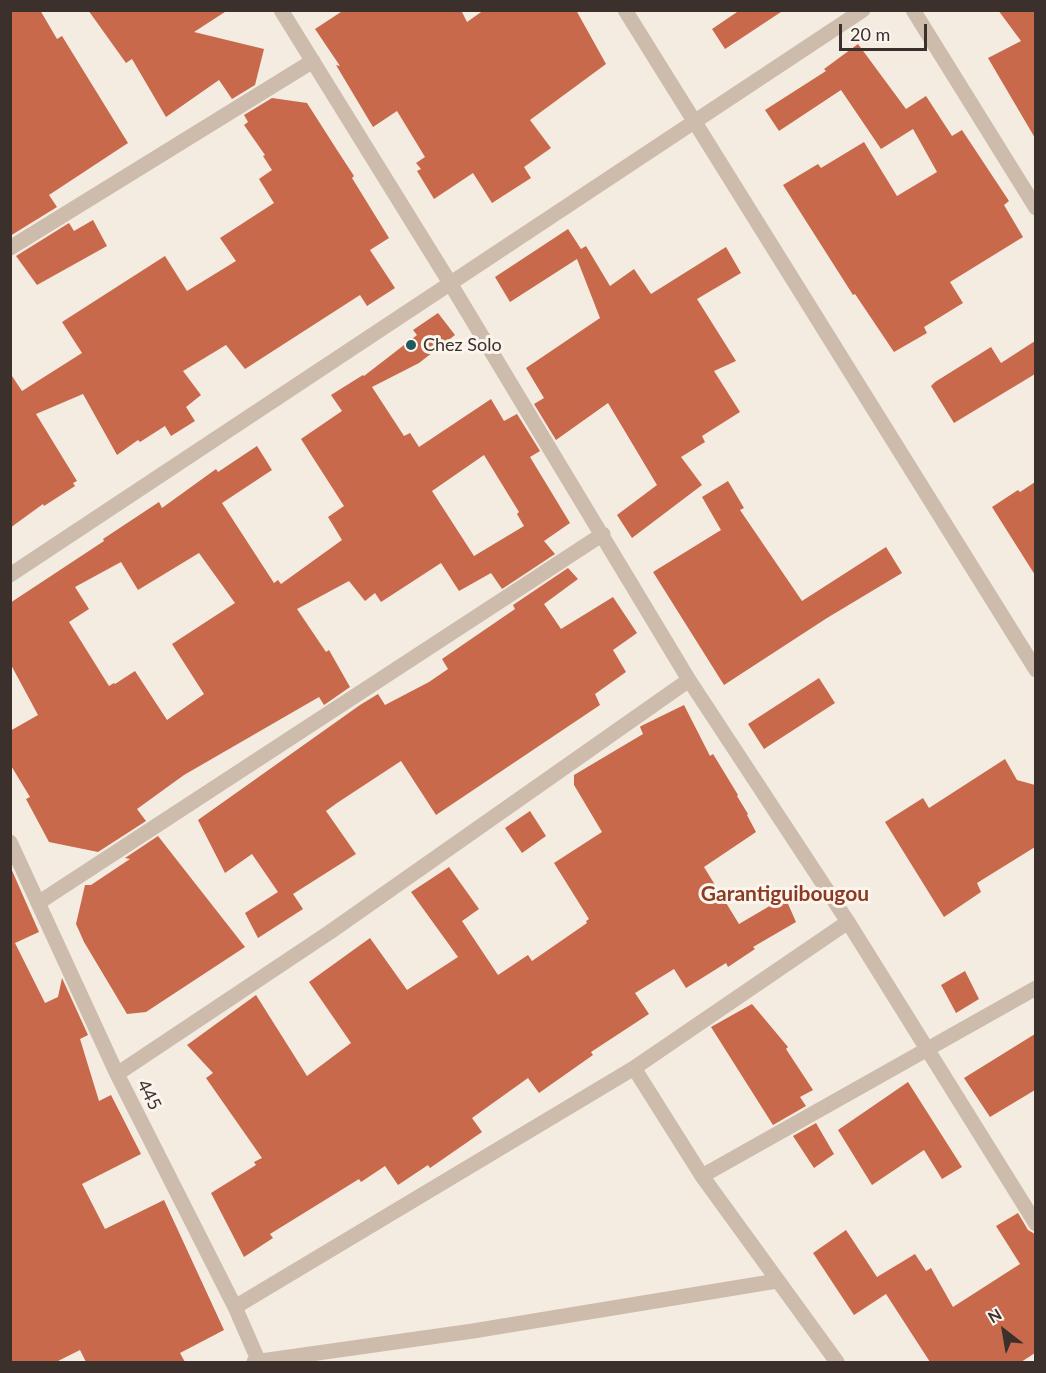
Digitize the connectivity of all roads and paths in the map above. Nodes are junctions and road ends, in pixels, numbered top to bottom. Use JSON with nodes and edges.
{"nodes":[{"id":1,"x":281,"y":10,"type":"edge"},
{"id":2,"x":625,"y":10,"type":"edge"},
{"id":3,"x":863,"y":10,"type":"edge"},
{"id":4,"x":913,"y":10,"type":"edge"},
{"id":5,"x":313,"y":61,"type":"junction"},
{"id":6,"x":694,"y":122,"type":"junction"},
{"id":7,"x":1035,"y":208,"type":"edge"},
{"id":8,"x":10,"y":248,"type":"edge"},
{"id":9,"x":450,"y":283,"type":"junction"},
{"id":10,"x":603,"y":534,"type":"junction"},
{"id":11,"x":10,"y":575,"type":"edge"},
{"id":12,"x":1035,"y":670,"type":"edge"},
{"id":13,"x":689,"y":680,"type":"junction"},
{"id":14,"x":10,"y":842,"type":"edge"},
{"id":15,"x":38,"y":903,"type":"junction"},
{"id":16,"x":848,"y":922,"type":"junction"},
{"id":17,"x":1035,"y":988,"type":"edge"},
{"id":18,"x":927,"y":1049,"type":"junction"},
{"id":19,"x":634,"y":1068,"type":"junction"},
{"id":20,"x":117,"y":1074,"type":"junction"},
{"id":21,"x":702,"y":1176,"type":"junction"},
{"id":22,"x":1035,"y":1224,"type":"edge"},
{"id":23,"x":777,"y":1281,"type":"junction"},
{"id":24,"x":235,"y":1307,"type":"junction"},
{"id":25,"x":257,"y":1362,"type":"edge"},
{"id":26,"x":837,"y":1362,"type":"edge"}],
"edges":[{"from":1,"to":5,"type":"street"},
{"from":2,"to":6,"type":"street"},
{"from":3,"to":6,"type":"street"},
{"from":4,"to":7,"type":"street"},
{"from":5,"to":8,"type":"street"},
{"from":5,"to":9,"type":"street"},
{"from":6,"to":9,"type":"street"},
{"from":6,"to":12,"type":"street"},
{"from":9,"to":10,"type":"street"},
{"from":9,"to":11,"type":"street"},
{"from":10,"to":13,"type":"street"},
{"from":10,"to":15,"type":"street"},
{"from":13,"to":16,"type":"street"},
{"from":13,"to":20,"type":"street"},
{"from":14,"to":15,"type":"street","name":"445"},
{"from":15,"to":20,"type":"street","name":"445"},
{"from":16,"to":18,"type":"street"},
{"from":16,"to":19,"type":"street"},
{"from":17,"to":18,"type":"street"},
{"from":18,"to":21,"type":"street"},
{"from":18,"to":22,"type":"street"},
{"from":19,"to":21,"type":"street"},
{"from":19,"to":24,"type":"street"},
{"from":20,"to":24,"type":"street","name":"445"},
{"from":21,"to":23,"type":"street"},
{"from":23,"to":25,"type":"street"},
{"from":23,"to":26,"type":"street"},
{"from":24,"to":25,"type":"street","name":"445"}]}
